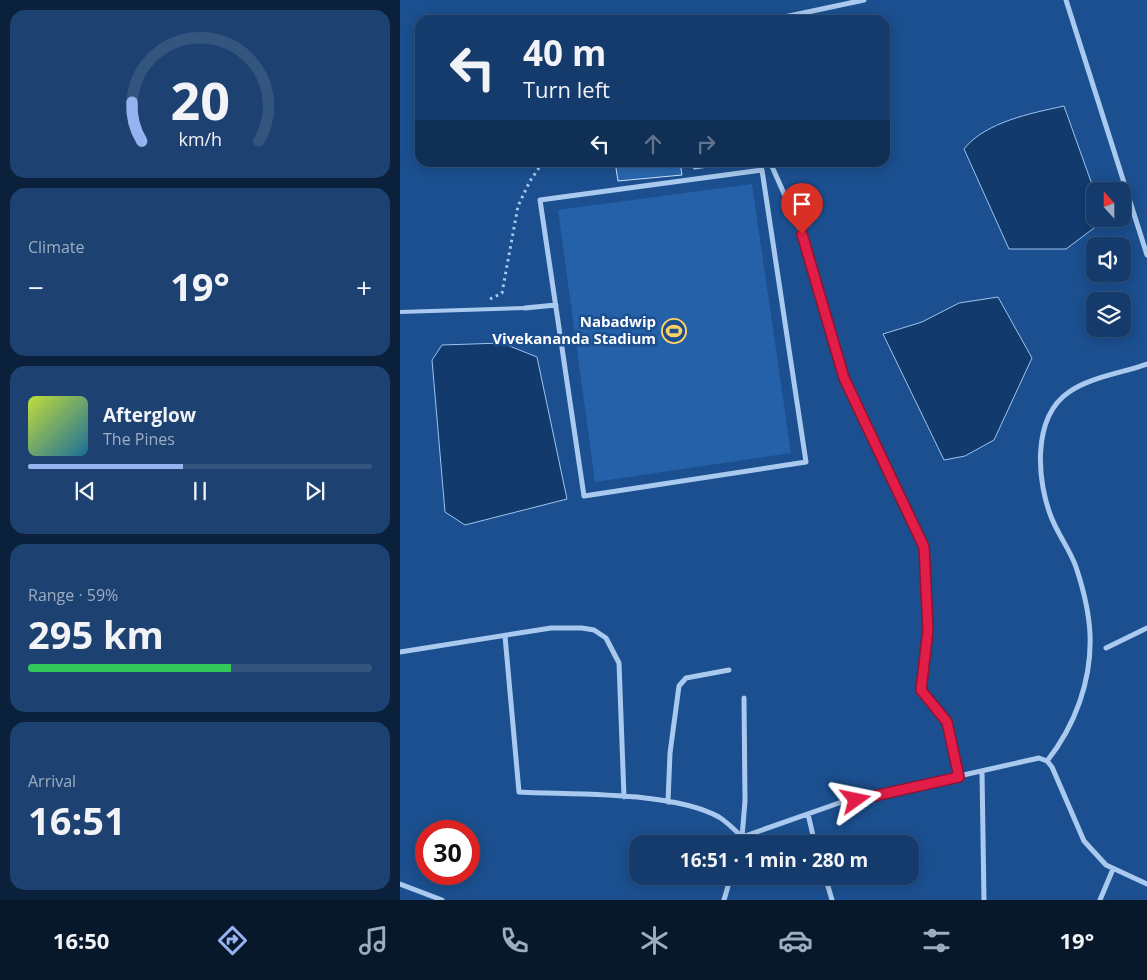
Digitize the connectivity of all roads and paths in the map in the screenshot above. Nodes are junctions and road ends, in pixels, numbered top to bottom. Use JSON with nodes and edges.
{"nodes":[{"id":1,"x":864,"y":0,"type":"edge"},
{"id":2,"x":1066,"y":0,"type":"edge"},
{"id":3,"x":794,"y":15,"type":"edge"},
{"id":4,"x":540,"y":167,"type":"edge"},
{"id":5,"x":772,"y":167,"type":"edge"},
{"id":6,"x":1147,"y":254,"type":"edge"},
{"id":7,"x":556,"y":305,"type":"junction"},
{"id":8,"x":525,"y":308,"type":"joint"},
{"id":9,"x":474,"y":310,"type":"junction"},
{"id":10,"x":400,"y":312,"type":"edge"},
{"id":11,"x":1147,"y":364,"type":"edge"},
{"id":12,"x":1147,"y":628,"type":"edge"},
{"id":13,"x":505,"y":636,"type":"junction"},
{"id":14,"x":1106,"y":648,"type":"dead end"},
{"id":15,"x":400,"y":652,"type":"edge"},
{"id":16,"x":729,"y":670,"type":"dead end"},
{"id":17,"x":744,"y":698,"type":"dead end"},
{"id":18,"x":1047,"y":761,"type":"junction"},
{"id":19,"x":982,"y":772,"type":"junction"},
{"id":20,"x":959,"y":777,"type":"junction"},
{"id":21,"x":624,"y":797,"type":"junction"},
{"id":22,"x":668,"y":802,"type":"junction"},
{"id":23,"x":808,"y":814,"type":"junction"},
{"id":24,"x":740,"y":835,"type":"edge"},
{"id":25,"x":742,"y":835,"type":"edge"},
{"id":26,"x":748,"y":835,"type":"edge"},
{"id":27,"x":813,"y":835,"type":"edge"},
{"id":28,"x":1114,"y":869,"type":"junction"},
{"id":29,"x":400,"y":884,"type":"edge"},
{"id":30,"x":1147,"y":884,"type":"edge"},
{"id":31,"x":728,"y":885,"type":"edge"},
{"id":32,"x":828,"y":885,"type":"edge"},
{"id":33,"x":442,"y":900,"type":"edge"},
{"id":34,"x":724,"y":900,"type":"edge"},
{"id":35,"x":832,"y":900,"type":"edge"},
{"id":36,"x":984,"y":900,"type":"edge"},
{"id":37,"x":1100,"y":900,"type":"edge"}],
"edges":[{"from":1,"to":3,"type":"street"},
{"from":2,"to":6,"type":"street"},
{"from":4,"to":9,"type":"path"},
{"from":5,"to":20,"type":"street"},
{"from":7,"to":7,"type":"street"},
{"from":7,"to":8,"type":"street"},
{"from":8,"to":9,"type":"lane"},
{"from":9,"to":10,"type":"lane"},
{"from":11,"to":18,"type":"street"},
{"from":12,"to":14,"type":"street"},
{"from":13,"to":15,"type":"street"},
{"from":13,"to":21,"type":"street"},
{"from":13,"to":21,"type":"street"},
{"from":16,"to":22,"type":"street"},
{"from":17,"to":25,"type":"street"},
{"from":18,"to":19,"type":"street"},
{"from":18,"to":28,"type":"street"},
{"from":19,"to":20,"type":"street"},
{"from":19,"to":36,"type":"street"},
{"from":20,"to":23,"type":"street"},
{"from":21,"to":22,"type":"street"},
{"from":22,"to":24,"type":"street"},
{"from":23,"to":26,"type":"street"},
{"from":23,"to":27,"type":"street"},
{"from":28,"to":30,"type":"street"},
{"from":28,"to":37,"type":"street"},
{"from":29,"to":33,"type":"street"},
{"from":31,"to":34,"type":"street"},
{"from":32,"to":35,"type":"street"}]}
